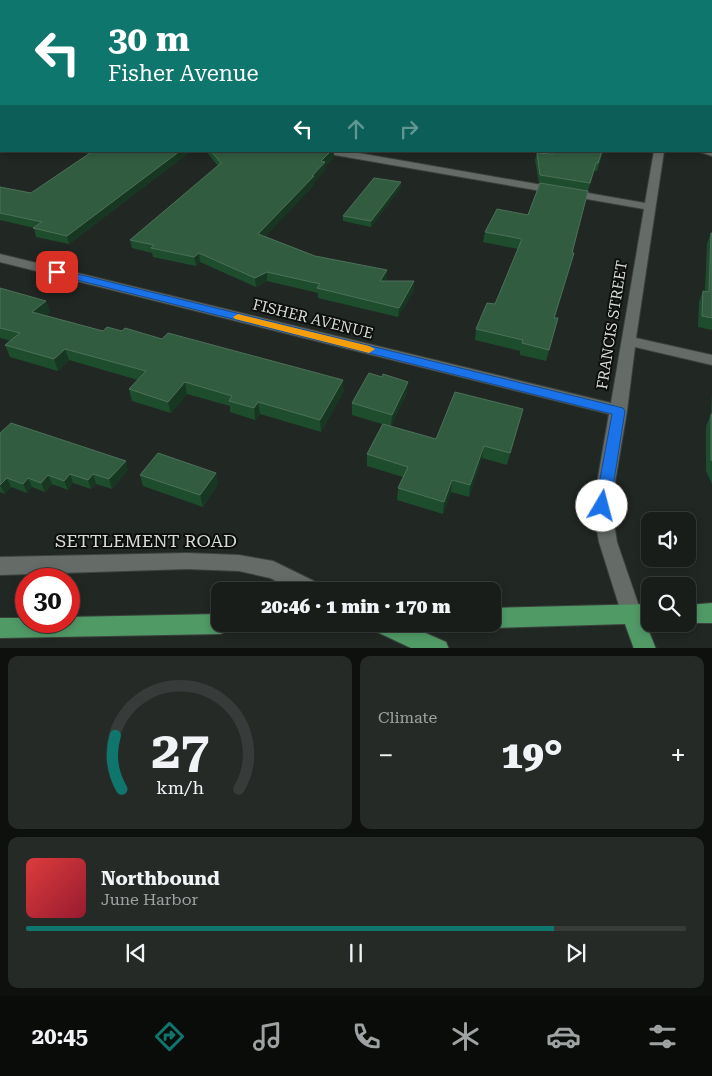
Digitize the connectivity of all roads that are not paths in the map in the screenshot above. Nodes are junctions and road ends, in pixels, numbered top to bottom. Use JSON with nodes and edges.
{"nodes":[{"id":1,"x":335,"y":152,"type":"edge"},
{"id":2,"x":659,"y":152,"type":"edge"},
{"id":3,"x":650,"y":207,"type":"junction"},
{"id":4,"x":0,"y":258,"type":"edge"},
{"id":5,"x":630,"y":341,"type":"junction"},
{"id":6,"x":712,"y":360,"type":"edge"},
{"id":7,"x":619,"y":411,"type":"junction"},
{"id":8,"x":0,"y":566,"type":"edge"},
{"id":9,"x":297,"y":582,"type":"edge"},
{"id":10,"x":712,"y":613,"type":"edge"},
{"id":11,"x":696,"y":614,"type":"edge"},
{"id":12,"x":641,"y":615,"type":"edge"},
{"id":13,"x":501,"y":618,"type":"edge"},
{"id":14,"x":211,"y":624,"type":"edge"},
{"id":15,"x":0,"y":628,"type":"edge"},
{"id":16,"x":401,"y":632,"type":"edge"},
{"id":17,"x":643,"y":632,"type":"edge"},
{"id":18,"x":438,"y":648,"type":"edge"},
{"id":19,"x":645,"y":648,"type":"edge"}],
"edges":[{"from":1,"to":3,"type":"street"},
{"from":2,"to":3,"type":"street","name":"FRANCIS STREET"},
{"from":3,"to":5,"type":"street","name":"FRANCIS STREET"},
{"from":4,"to":7,"type":"street","name":"FISHER AVENUE"},
{"from":5,"to":6,"type":"street"},
{"from":5,"to":7,"type":"street","name":"FRANCIS STREET"},
{"from":7,"to":12,"type":"street","name":"FRANCIS STREET"},
{"from":8,"to":9,"type":"street","name":"SETTLEMENT ROAD"},
{"from":10,"to":11,"type":"highway"},
{"from":12,"to":13,"type":"highway"},
{"from":14,"to":15,"type":"highway"},
{"from":16,"to":18,"type":"highway"},
{"from":17,"to":19,"type":"highway","name":"FRANCIS STREET"}]}
